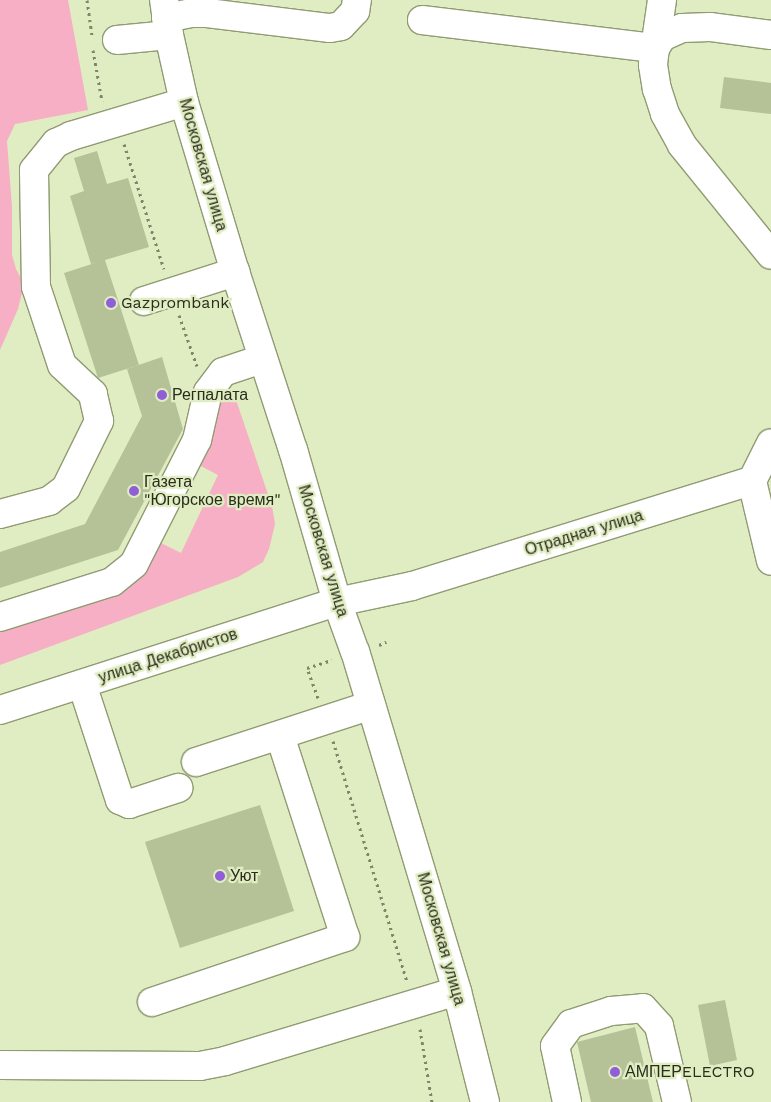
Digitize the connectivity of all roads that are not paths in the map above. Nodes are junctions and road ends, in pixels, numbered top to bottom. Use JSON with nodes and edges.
{"nodes":[{"id":1,"x":357,"y":0,"type":"edge"},
{"id":2,"x":662,"y":0,"type":"edge"},
{"id":3,"x":254,"y":9,"type":"edge"},
{"id":4,"x":166,"y":18,"type":"edge"},
{"id":5,"x":422,"y":20,"type":"dead end"},
{"id":6,"x":771,"y":35,"type":"edge"},
{"id":7,"x":117,"y":40,"type":"dead end"},
{"id":8,"x":659,"y":42,"type":"junction"},
{"id":9,"x":184,"y":102,"type":"junction"},
{"id":10,"x":771,"y":255,"type":"edge"},
{"id":11,"x":234,"y":272,"type":"junction"},
{"id":12,"x":144,"y":300,"type":"dead end"},
{"id":13,"x":262,"y":358,"type":"junction"},
{"id":14,"x":771,"y":443,"type":"edge"},
{"id":15,"x":752,"y":481,"type":"junction"},
{"id":16,"x":0,"y":514,"type":"edge"},
{"id":17,"x":771,"y":561,"type":"edge"},
{"id":18,"x":337,"y":602,"type":"junction"},
{"id":19,"x":0,"y":617,"type":"edge"},
{"id":20,"x":82,"y":684,"type":"junction"},
{"id":21,"x":371,"y":705,"type":"junction"},
{"id":22,"x":0,"y":710,"type":"edge"},
{"id":23,"x":280,"y":736,"type":"junction"},
{"id":24,"x":196,"y":762,"type":"dead end"},
{"id":25,"x":178,"y":788,"type":"dead end"},
{"id":26,"x":457,"y":991,"type":"junction"},
{"id":27,"x":152,"y":1002,"type":"dead end"},
{"id":28,"x":0,"y":1066,"type":"edge"},
{"id":29,"x":485,"y":1102,"type":"edge"},
{"id":30,"x":567,"y":1102,"type":"edge"},
{"id":31,"x":677,"y":1102,"type":"edge"}],
"edges":[{"from":1,"to":3,"type":"street"},
{"from":2,"to":8,"type":"street"},
{"from":3,"to":4,"type":"street"},
{"from":4,"to":7,"type":"street"},
{"from":4,"to":9,"type":"street","name":"Московская улица"},
{"from":5,"to":8,"type":"street"},
{"from":6,"to":8,"type":"street"},
{"from":8,"to":10,"type":"street"},
{"from":9,"to":11,"type":"street","name":"Московская улица"},
{"from":9,"to":16,"type":"street"},
{"from":11,"to":12,"type":"street"},
{"from":11,"to":13,"type":"street","name":"Московская улица"},
{"from":13,"to":18,"type":"street","name":"Московская улица"},
{"from":13,"to":19,"type":"street"},
{"from":14,"to":15,"type":"street"},
{"from":15,"to":17,"type":"street"},
{"from":15,"to":18,"type":"street","name":"Отрадная улица"},
{"from":18,"to":20,"type":"street","name":"улица Декабристов"},
{"from":18,"to":21,"type":"street","name":"Московская улица"},
{"from":20,"to":22,"type":"street","name":"улица Декабристов"},
{"from":20,"to":25,"type":"street"},
{"from":21,"to":23,"type":"street"},
{"from":21,"to":26,"type":"street","name":"Московская улица"},
{"from":23,"to":24,"type":"street"},
{"from":23,"to":27,"type":"street"},
{"from":26,"to":28,"type":"street"},
{"from":26,"to":29,"type":"street","name":"Московская улица"},
{"from":30,"to":31,"type":"street"}]}
